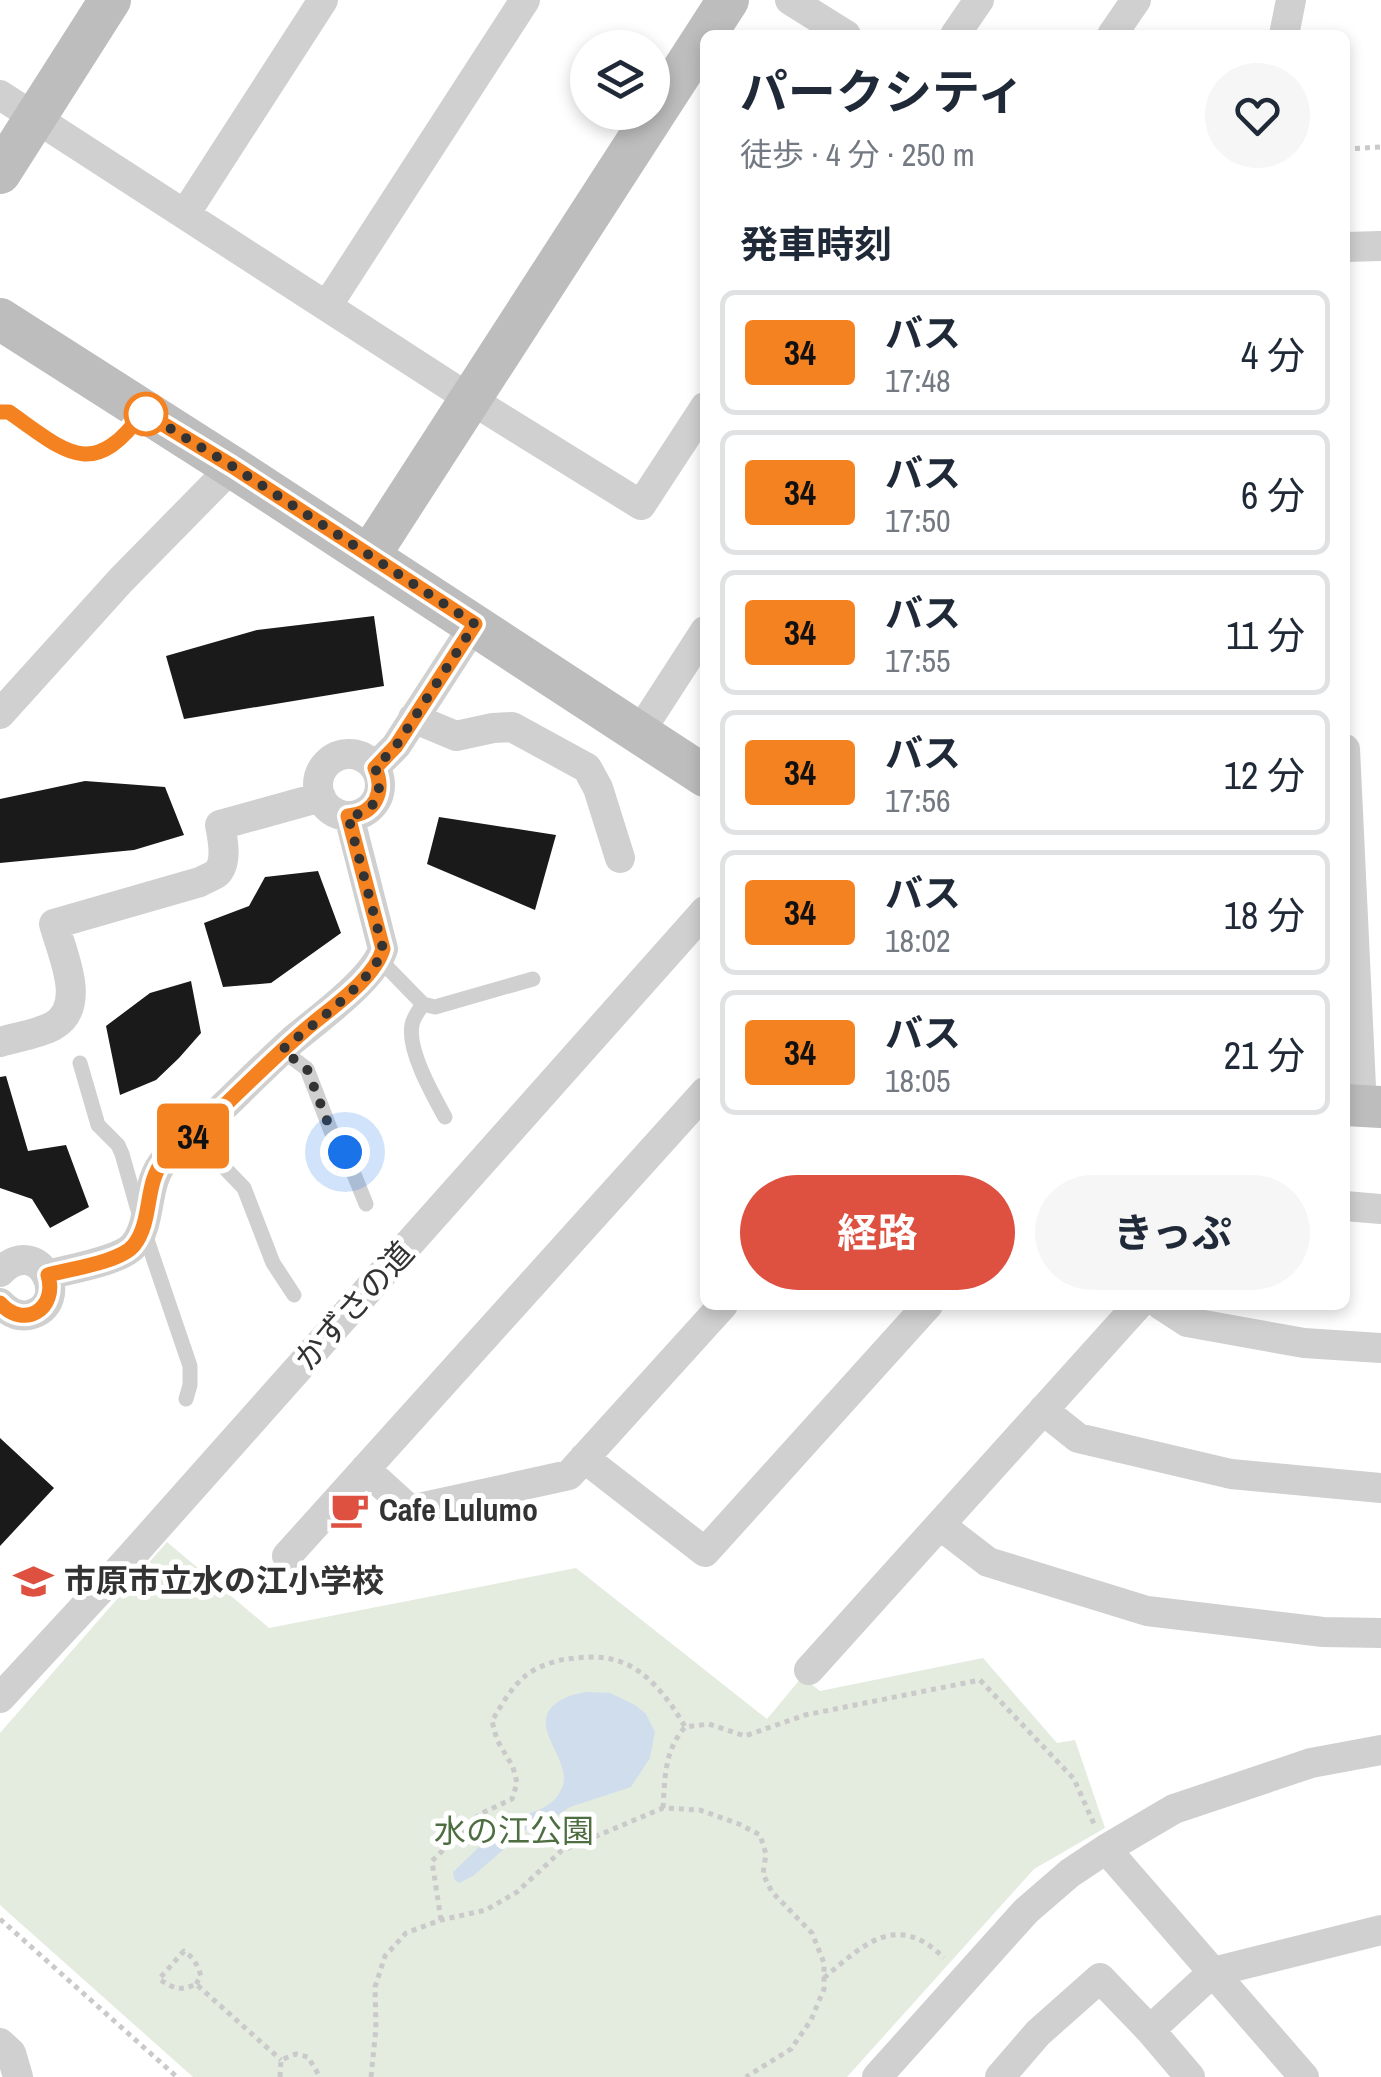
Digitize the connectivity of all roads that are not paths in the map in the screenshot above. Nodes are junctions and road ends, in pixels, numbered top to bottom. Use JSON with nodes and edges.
{"nodes":[{"id":1,"x":110,"y":0,"type":"edge"},
{"id":2,"x":323,"y":0,"type":"edge"},
{"id":3,"x":525,"y":0,"type":"edge"},
{"id":4,"x":728,"y":0,"type":"edge"},
{"id":5,"x":790,"y":0,"type":"edge"},
{"id":6,"x":979,"y":0,"type":"edge"},
{"id":7,"x":1136,"y":0,"type":"edge"},
{"id":8,"x":1291,"y":0,"type":"edge"},
{"id":9,"x":715,"y":30,"type":"edge"},
{"id":10,"x":838,"y":30,"type":"edge"},
{"id":11,"x":958,"y":30,"type":"edge"},
{"id":12,"x":1115,"y":30,"type":"edge"},
{"id":13,"x":1285,"y":30,"type":"edge"},
{"id":14,"x":693,"y":79,"type":"edge"},
{"id":15,"x":17,"y":106,"type":"edge"},
{"id":16,"x":0,"y":173,"type":"edge"},
{"id":17,"x":185,"y":214,"type":"junction"},
{"id":18,"x":1381,"y":246,"type":"edge"},
{"id":19,"x":1350,"y":247,"type":"edge"},
{"id":20,"x":328,"y":306,"type":"junction"},
{"id":21,"x":0,"y":319,"type":"edge"},
{"id":22,"x":470,"y":399,"type":"junction"},
{"id":23,"x":0,"y":412,"type":"edge"},
{"id":24,"x":143,"y":412,"type":"junction"},
{"id":25,"x":700,"y":415,"type":"edge"},
{"id":26,"x":232,"y":466,"type":"junction"},
{"id":27,"x":369,"y":556,"type":"junction"},
{"id":28,"x":475,"y":624,"type":"junction"},
{"id":29,"x":700,"y":639,"type":"edge"},
{"id":30,"x":0,"y":714,"type":"edge"},
{"id":31,"x":413,"y":718,"type":"junction"},
{"id":32,"x":639,"y":733,"type":"junction"},
{"id":33,"x":375,"y":768,"type":"junction"},
{"id":34,"x":700,"y":773,"type":"edge"},
{"id":35,"x":321,"y":797,"type":"junction"},
{"id":36,"x":348,"y":816,"type":"junction"},
{"id":37,"x":1350,"y":849,"type":"edge"},
{"id":38,"x":620,"y":858,"type":"dead end"},
{"id":39,"x":700,"y":917,"type":"edge"},
{"id":40,"x":380,"y":960,"type":"junction"},
{"id":41,"x":534,"y":980,"type":"dead end"},
{"id":42,"x":423,"y":1004,"type":"junction"},
{"id":43,"x":0,"y":1042,"type":"edge"},
{"id":44,"x":282,"y":1050,"type":"junction"},
{"id":45,"x":80,"y":1063,"type":"dead end"},
{"id":46,"x":700,"y":1098,"type":"edge"},
{"id":47,"x":1363,"y":1107,"type":"edge"},
{"id":48,"x":445,"y":1117,"type":"dead end"},
{"id":49,"x":194,"y":1136,"type":"junction"},
{"id":50,"x":366,"y":1204,"type":"dead end"},
{"id":51,"x":1350,"y":1206,"type":"edge"},
{"id":52,"x":1381,"y":1209,"type":"edge"},
{"id":53,"x":143,"y":1228,"type":"junction"},
{"id":54,"x":1,"y":1269,"type":"edge"},
{"id":55,"x":48,"y":1275,"type":"junction"},
{"id":56,"x":294,"y":1295,"type":"dead end"},
{"id":57,"x":0,"y":1303,"type":"edge"},
{"id":58,"x":718,"y":1310,"type":"edge"},
{"id":59,"x":923,"y":1310,"type":"edge"},
{"id":60,"x":1133,"y":1310,"type":"edge"},
{"id":61,"x":1169,"y":1310,"type":"edge"},
{"id":62,"x":1381,"y":1348,"type":"edge"},
{"id":63,"x":186,"y":1399,"type":"dead end"},
{"id":64,"x":1043,"y":1410,"type":"junction"},
{"id":65,"x":584,"y":1458,"type":"junction"},
{"id":66,"x":365,"y":1469,"type":"junction"},
{"id":67,"x":1381,"y":1488,"type":"edge"},
{"id":68,"x":940,"y":1525,"type":"junction"},
{"id":69,"x":287,"y":1556,"type":"dead end"},
{"id":70,"x":1381,"y":1633,"type":"edge"},
{"id":71,"x":809,"y":1670,"type":"dead end"},
{"id":72,"x":0,"y":1698,"type":"edge"},
{"id":73,"x":1381,"y":1750,"type":"edge"},
{"id":74,"x":1106,"y":1849,"type":"junction"},
{"id":75,"x":1381,"y":1930,"type":"edge"},
{"id":76,"x":1213,"y":1972,"type":"junction"},
{"id":77,"x":1150,"y":2030,"type":"junction"},
{"id":78,"x":0,"y":2043,"type":"edge"},
{"id":79,"x":18,"y":2077,"type":"edge"},
{"id":80,"x":877,"y":2077,"type":"edge"},
{"id":81,"x":1000,"y":2077,"type":"edge"},
{"id":82,"x":1190,"y":2077,"type":"edge"},
{"id":83,"x":1304,"y":2077,"type":"edge"}],
"edges":[{"from":1,"to":15,"type":"street"},
{"from":2,"to":17,"type":"street"},
{"from":3,"to":20,"type":"street"},
{"from":4,"to":9,"type":"street"},
{"from":5,"to":10,"type":"street"},
{"from":6,"to":11,"type":"street"},
{"from":7,"to":12,"type":"street"},
{"from":8,"to":13,"type":"street"},
{"from":14,"to":22,"type":"street"},
{"from":15,"to":16,"type":"street"},
{"from":15,"to":17,"type":"street"},
{"from":17,"to":20,"type":"street"},
{"from":18,"to":19,"type":"street"},
{"from":20,"to":22,"type":"street"},
{"from":21,"to":24,"type":"street"},
{"from":22,"to":25,"type":"street"},
{"from":22,"to":27,"type":"street"},
{"from":23,"to":24,"type":"lane"},
{"from":24,"to":26,"type":"street"},
{"from":26,"to":27,"type":"street"},
{"from":26,"to":30,"type":"street"},
{"from":27,"to":28,"type":"street"},
{"from":28,"to":31,"type":"street"},
{"from":28,"to":32,"type":"street"},
{"from":29,"to":32,"type":"street"},
{"from":31,"to":33,"type":"street"},
{"from":31,"to":38,"type":"street"},
{"from":32,"to":34,"type":"street"},
{"from":33,"to":35,"type":"street"},
{"from":33,"to":36,"type":"street"},
{"from":35,"to":36,"type":"street"},
{"from":35,"to":43,"type":"street"},
{"from":36,"to":40,"type":"street"},
{"from":37,"to":47,"type":"street"},
{"from":39,"to":72,"type":"street","name":"かずさの道"},
{"from":40,"to":42,"type":"lane"},
{"from":40,"to":44,"type":"street"},
{"from":41,"to":42,"type":"lane"},
{"from":42,"to":48,"type":"lane"},
{"from":44,"to":49,"type":"street"},
{"from":44,"to":50,"type":"lane"},
{"from":45,"to":53,"type":"lane"},
{"from":46,"to":66,"type":"street"},
{"from":49,"to":53,"type":"street"},
{"from":49,"to":56,"type":"lane"},
{"from":51,"to":52,"type":"street"},
{"from":53,"to":55,"type":"street"},
{"from":53,"to":63,"type":"lane"},
{"from":54,"to":55,"type":"street"},
{"from":55,"to":57,"type":"street"},
{"from":58,"to":65,"type":"street"},
{"from":59,"to":65,"type":"street"},
{"from":60,"to":64,"type":"street"},
{"from":61,"to":62,"type":"street"},
{"from":64,"to":67,"type":"street"},
{"from":64,"to":68,"type":"street"},
{"from":65,"to":66,"type":"street"},
{"from":66,"to":69,"type":"street"},
{"from":68,"to":70,"type":"street"},
{"from":68,"to":71,"type":"street"},
{"from":73,"to":74,"type":"street"},
{"from":74,"to":76,"type":"street"},
{"from":74,"to":80,"type":"street"},
{"from":75,"to":76,"type":"street"},
{"from":76,"to":77,"type":"street"},
{"from":76,"to":83,"type":"street"},
{"from":77,"to":81,"type":"street"},
{"from":77,"to":82,"type":"street"},
{"from":78,"to":79,"type":"street"}]}
